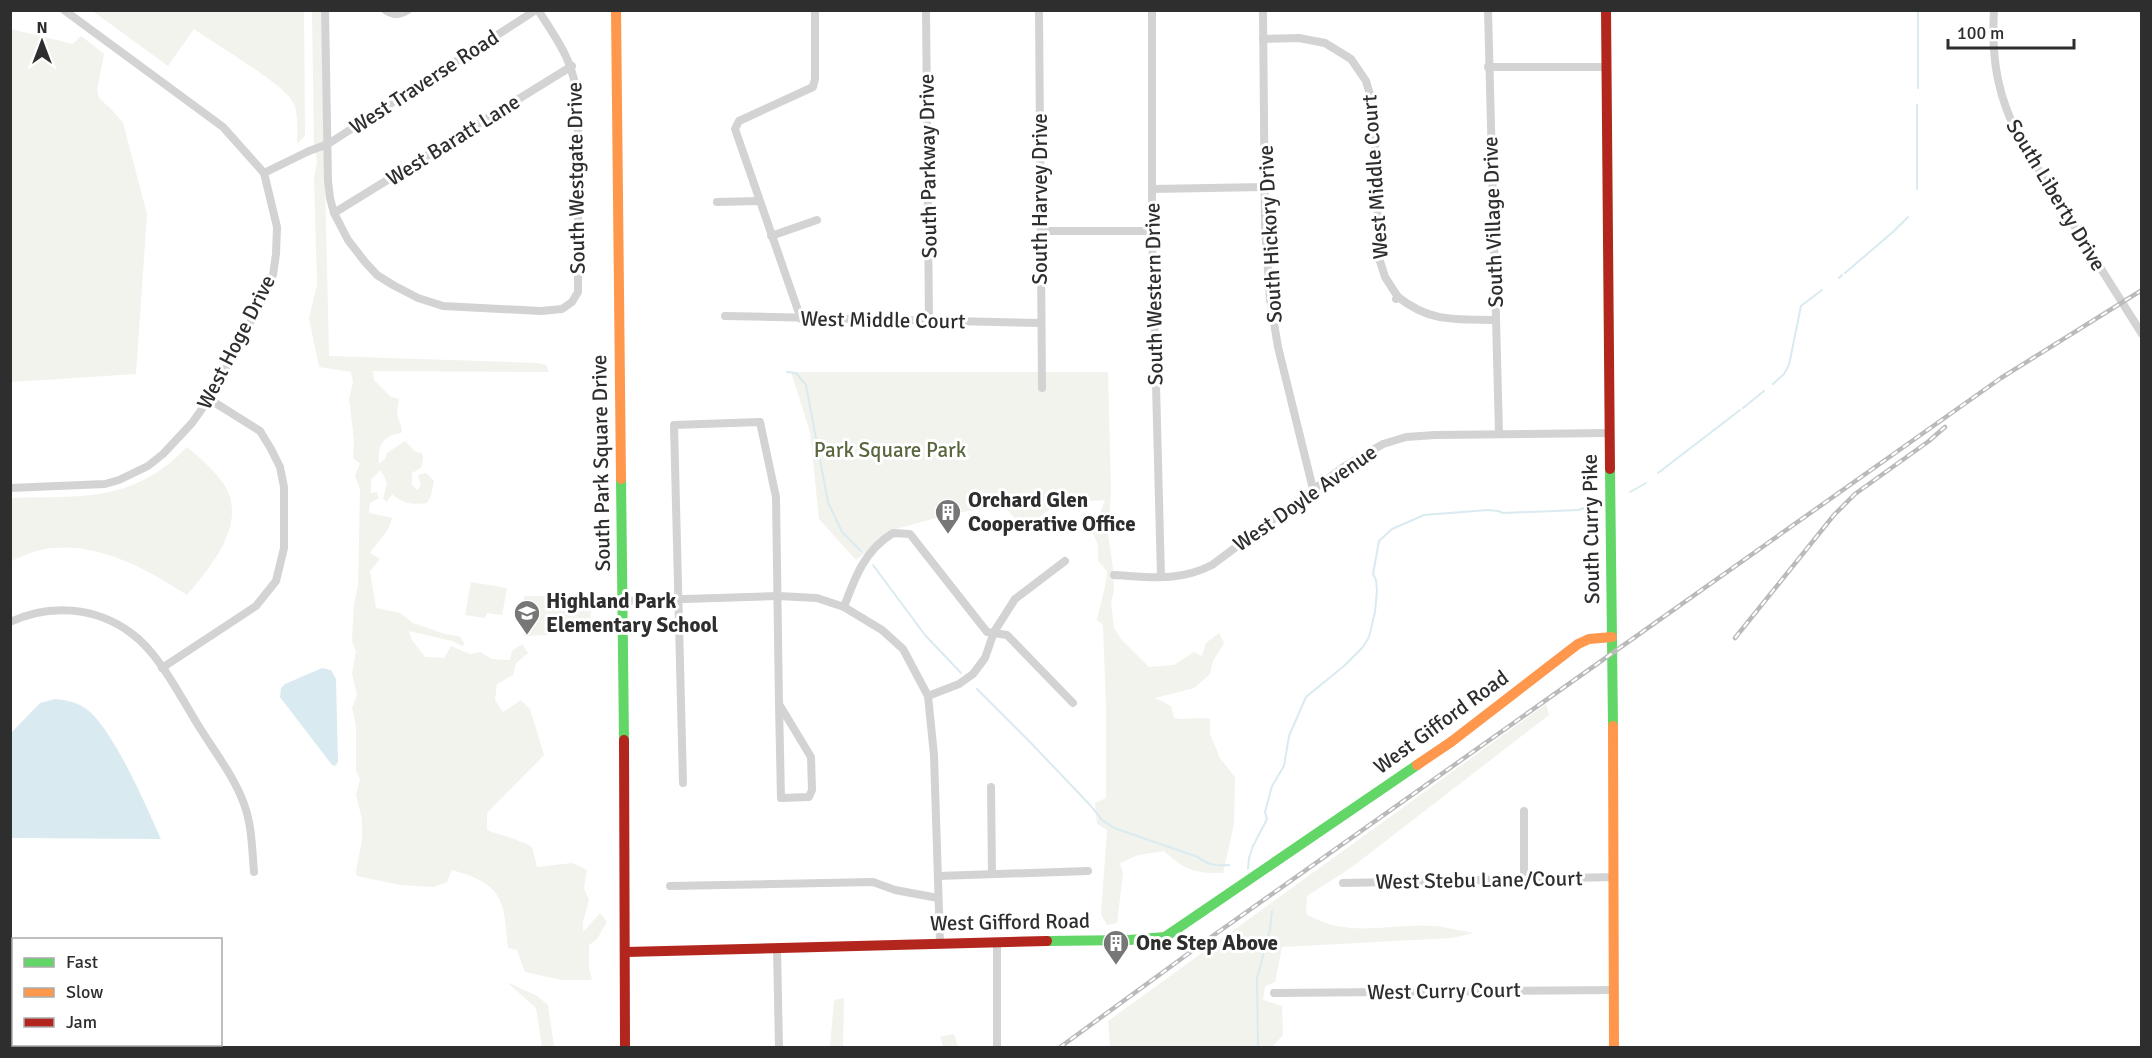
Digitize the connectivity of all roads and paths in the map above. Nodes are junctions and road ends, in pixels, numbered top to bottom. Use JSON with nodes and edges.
{"nodes":[{"id":1,"x":64,"y":10,"type":"edge"},
{"id":2,"x":325,"y":10,"type":"edge"},
{"id":3,"x":385,"y":10,"type":"edge"},
{"id":4,"x":408,"y":10,"type":"edge"},
{"id":5,"x":537,"y":10,"type":"edge"},
{"id":6,"x":616,"y":10,"type":"edge"},
{"id":7,"x":814,"y":10,"type":"edge"},
{"id":8,"x":926,"y":10,"type":"edge"},
{"id":9,"x":1039,"y":10,"type":"edge"},
{"id":10,"x":1152,"y":10,"type":"edge"},
{"id":11,"x":1263,"y":10,"type":"edge"},
{"id":12,"x":1488,"y":10,"type":"edge"},
{"id":13,"x":1606,"y":10,"type":"edge"},
{"id":14,"x":1994,"y":10,"type":"edge"},
{"id":15,"x":1263,"y":39,"type":"junction"},
{"id":16,"x":572,"y":66,"type":"junction"},
{"id":17,"x":1488,"y":67,"type":"junction"},
{"id":18,"x":1607,"y":67,"type":"junction"},
{"id":19,"x":328,"y":144,"type":"junction"},
{"id":20,"x":264,"y":173,"type":"junction"},
{"id":21,"x":1265,"y":187,"type":"junction"},
{"id":22,"x":1152,"y":189,"type":"junction"},
{"id":23,"x":759,"y":201,"type":"junction"},
{"id":24,"x":717,"y":202,"type":"dead end"},
{"id":25,"x":334,"y":213,"type":"junction"},
{"id":26,"x":817,"y":220,"type":"dead end"},
{"id":27,"x":1041,"y":231,"type":"junction"},
{"id":28,"x":1152,"y":231,"type":"junction"},
{"id":29,"x":771,"y":236,"type":"junction"},
{"id":30,"x":725,"y":316,"type":"dead end"},
{"id":31,"x":801,"y":319,"type":"junction"},
{"id":32,"x":1496,"y":320,"type":"junction"},
{"id":33,"x":929,"y":321,"type":"junction"},
{"id":34,"x":1041,"y":323,"type":"junction"},
{"id":35,"x":2142,"y":334,"type":"edge"},
{"id":36,"x":1042,"y":388,"type":"dead end"},
{"id":37,"x":209,"y":399,"type":"junction"},
{"id":38,"x":1610,"y":433,"type":"junction"},
{"id":39,"x":1498,"y":434,"type":"junction"},
{"id":40,"x":10,"y":488,"type":"edge"},
{"id":41,"x":1313,"y":489,"type":"junction"},
{"id":42,"x":1065,"y":561,"type":"dead end"},
{"id":43,"x":1114,"y":574,"type":"dead end"},
{"id":44,"x":1161,"y":578,"type":"junction"},
{"id":45,"x":778,"y":596,"type":"junction"},
{"id":46,"x":679,"y":599,"type":"junction"},
{"id":47,"x":622,"y":601,"type":"junction"},
{"id":48,"x":844,"y":607,"type":"junction"},
{"id":49,"x":10,"y":622,"type":"edge"},
{"id":50,"x":994,"y":632,"type":"junction"},
{"id":51,"x":1612,"y":637,"type":"junction"},
{"id":52,"x":162,"y":668,"type":"junction"},
{"id":53,"x":928,"y":696,"type":"junction"},
{"id":54,"x":1073,"y":703,"type":"dead end"},
{"id":55,"x":779,"y":704,"type":"junction"},
{"id":56,"x":683,"y":783,"type":"dead end"},
{"id":57,"x":991,"y":787,"type":"dead end"},
{"id":58,"x":1524,"y":811,"type":"dead end"},
{"id":59,"x":1088,"y":871,"type":"dead end"},
{"id":60,"x":254,"y":872,"type":"dead end"},
{"id":61,"x":992,"y":874,"type":"junction"},
{"id":62,"x":938,"y":876,"type":"junction"},
{"id":63,"x":1614,"y":877,"type":"junction"},
{"id":64,"x":1524,"y":879,"type":"junction"},
{"id":65,"x":1343,"y":883,"type":"dead end"},
{"id":66,"x":670,"y":886,"type":"dead end"},
{"id":67,"x":938,"y":898,"type":"junction"},
{"id":68,"x":940,"y":943,"type":"junction"},
{"id":69,"x":997,"y":943,"type":"junction"},
{"id":70,"x":777,"y":948,"type":"junction"},
{"id":71,"x":626,"y":952,"type":"junction"},
{"id":72,"x":1614,"y":990,"type":"junction"},
{"id":73,"x":1274,"y":993,"type":"dead end"},
{"id":74,"x":625,"y":1047,"type":"edge"},
{"id":75,"x":779,"y":1047,"type":"edge"},
{"id":76,"x":998,"y":1047,"type":"edge"},
{"id":77,"x":1614,"y":1047,"type":"edge"}],
"edges":[{"from":1,"to":20,"type":"street","name":"West Hoge Drive"},
{"from":2,"to":19,"type":"street","name":"South Westgate Drive"},
{"from":3,"to":4,"type":"street"},
{"from":5,"to":16,"type":"street","name":"South Westgate Drive"},
{"from":5,"to":19,"type":"street","name":"West Traverse Road"},
{"from":6,"to":47,"type":"street","name":"South Park Square Drive"},
{"from":7,"to":23,"type":"street"},
{"from":8,"to":33,"type":"street","name":"South Parkway Drive"},
{"from":9,"to":27,"type":"street","name":"South Harvey Drive"},
{"from":10,"to":22,"type":"street","name":"South Western Drive"},
{"from":11,"to":15,"type":"street","name":"South Hickory Drive"},
{"from":12,"to":17,"type":"street","name":"South Village Drive"},
{"from":13,"to":18,"type":"street","name":"South Curry Pike"},
{"from":14,"to":35,"type":"street","name":"South Liberty Drive"},
{"from":15,"to":21,"type":"street","name":"South Hickory Drive"},
{"from":15,"to":32,"type":"street","name":"West Middle Court"},
{"from":16,"to":25,"type":"street","name":"West Baratt Lane"},
{"from":16,"to":25,"type":"street","name":"South Westgate Drive"},
{"from":17,"to":18,"type":"street"},
{"from":17,"to":32,"type":"street","name":"South Village Drive"},
{"from":18,"to":38,"type":"street","name":"South Curry Pike"},
{"from":19,"to":20,"type":"street","name":"West Traverse Road"},
{"from":19,"to":25,"type":"street","name":"South Westgate Drive"},
{"from":20,"to":37,"type":"street","name":"West Hoge Drive"},
{"from":21,"to":22,"type":"street"},
{"from":21,"to":41,"type":"street","name":"South Hickory Drive"},
{"from":22,"to":28,"type":"street","name":"South Western Drive"},
{"from":23,"to":24,"type":"street"},
{"from":23,"to":29,"type":"street"},
{"from":26,"to":29,"type":"street"},
{"from":27,"to":28,"type":"street"},
{"from":27,"to":34,"type":"street","name":"South Harvey Drive"},
{"from":28,"to":44,"type":"street","name":"South Western Drive"},
{"from":29,"to":31,"type":"street"},
{"from":30,"to":31,"type":"street","name":"West Middle Court"},
{"from":31,"to":33,"type":"street","name":"West Middle Court"},
{"from":32,"to":39,"type":"street","name":"South Village Drive"},
{"from":33,"to":34,"type":"street","name":"West Middle Court"},
{"from":34,"to":36,"type":"street","name":"South Harvey Drive"},
{"from":37,"to":40,"type":"street","name":"West Hoge Drive"},
{"from":37,"to":52,"type":"street"},
{"from":38,"to":39,"type":"street","name":"West Doyle Avenue"},
{"from":38,"to":51,"type":"street","name":"South Curry Pike"},
{"from":39,"to":41,"type":"street","name":"West Doyle Avenue"},
{"from":41,"to":44,"type":"street","name":"West Doyle Avenue"},
{"from":42,"to":50,"type":"street"},
{"from":43,"to":44,"type":"street","name":"West Doyle Avenue"},
{"from":45,"to":46,"type":"street"},
{"from":45,"to":46,"type":"street"},
{"from":45,"to":48,"type":"street"},
{"from":45,"to":55,"type":"street"},
{"from":46,"to":47,"type":"street"},
{"from":46,"to":56,"type":"street"},
{"from":47,"to":71,"type":"street","name":"South Park Square Drive"},
{"from":48,"to":50,"type":"street"},
{"from":48,"to":53,"type":"street"},
{"from":49,"to":52,"type":"street"},
{"from":50,"to":53,"type":"street"},
{"from":50,"to":54,"type":"street"},
{"from":51,"to":63,"type":"street","name":"South Curry Pike"},
{"from":51,"to":69,"type":"street","name":"West Gifford Road"},
{"from":52,"to":60,"type":"street"},
{"from":53,"to":62,"type":"street"},
{"from":55,"to":55,"type":"street"},
{"from":57,"to":61,"type":"street"},
{"from":58,"to":64,"type":"street"},
{"from":59,"to":61,"type":"street"},
{"from":61,"to":62,"type":"street"},
{"from":62,"to":67,"type":"street"},
{"from":63,"to":64,"type":"street","name":"West Stebu Lane/Court"},
{"from":63,"to":72,"type":"street","name":"South Curry Pike"},
{"from":64,"to":65,"type":"street","name":"West Stebu Lane/Court"},
{"from":66,"to":67,"type":"street"},
{"from":67,"to":68,"type":"street"},
{"from":68,"to":69,"type":"street","name":"West Gifford Road"},
{"from":68,"to":70,"type":"street","name":"West Gifford Road"},
{"from":69,"to":76,"type":"street"},
{"from":70,"to":71,"type":"street","name":"West Gifford Road"},
{"from":70,"to":75,"type":"street"},
{"from":71,"to":74,"type":"street"},
{"from":72,"to":73,"type":"street","name":"West Curry Court"},
{"from":72,"to":77,"type":"street","name":"South Curry Pike"}]}
